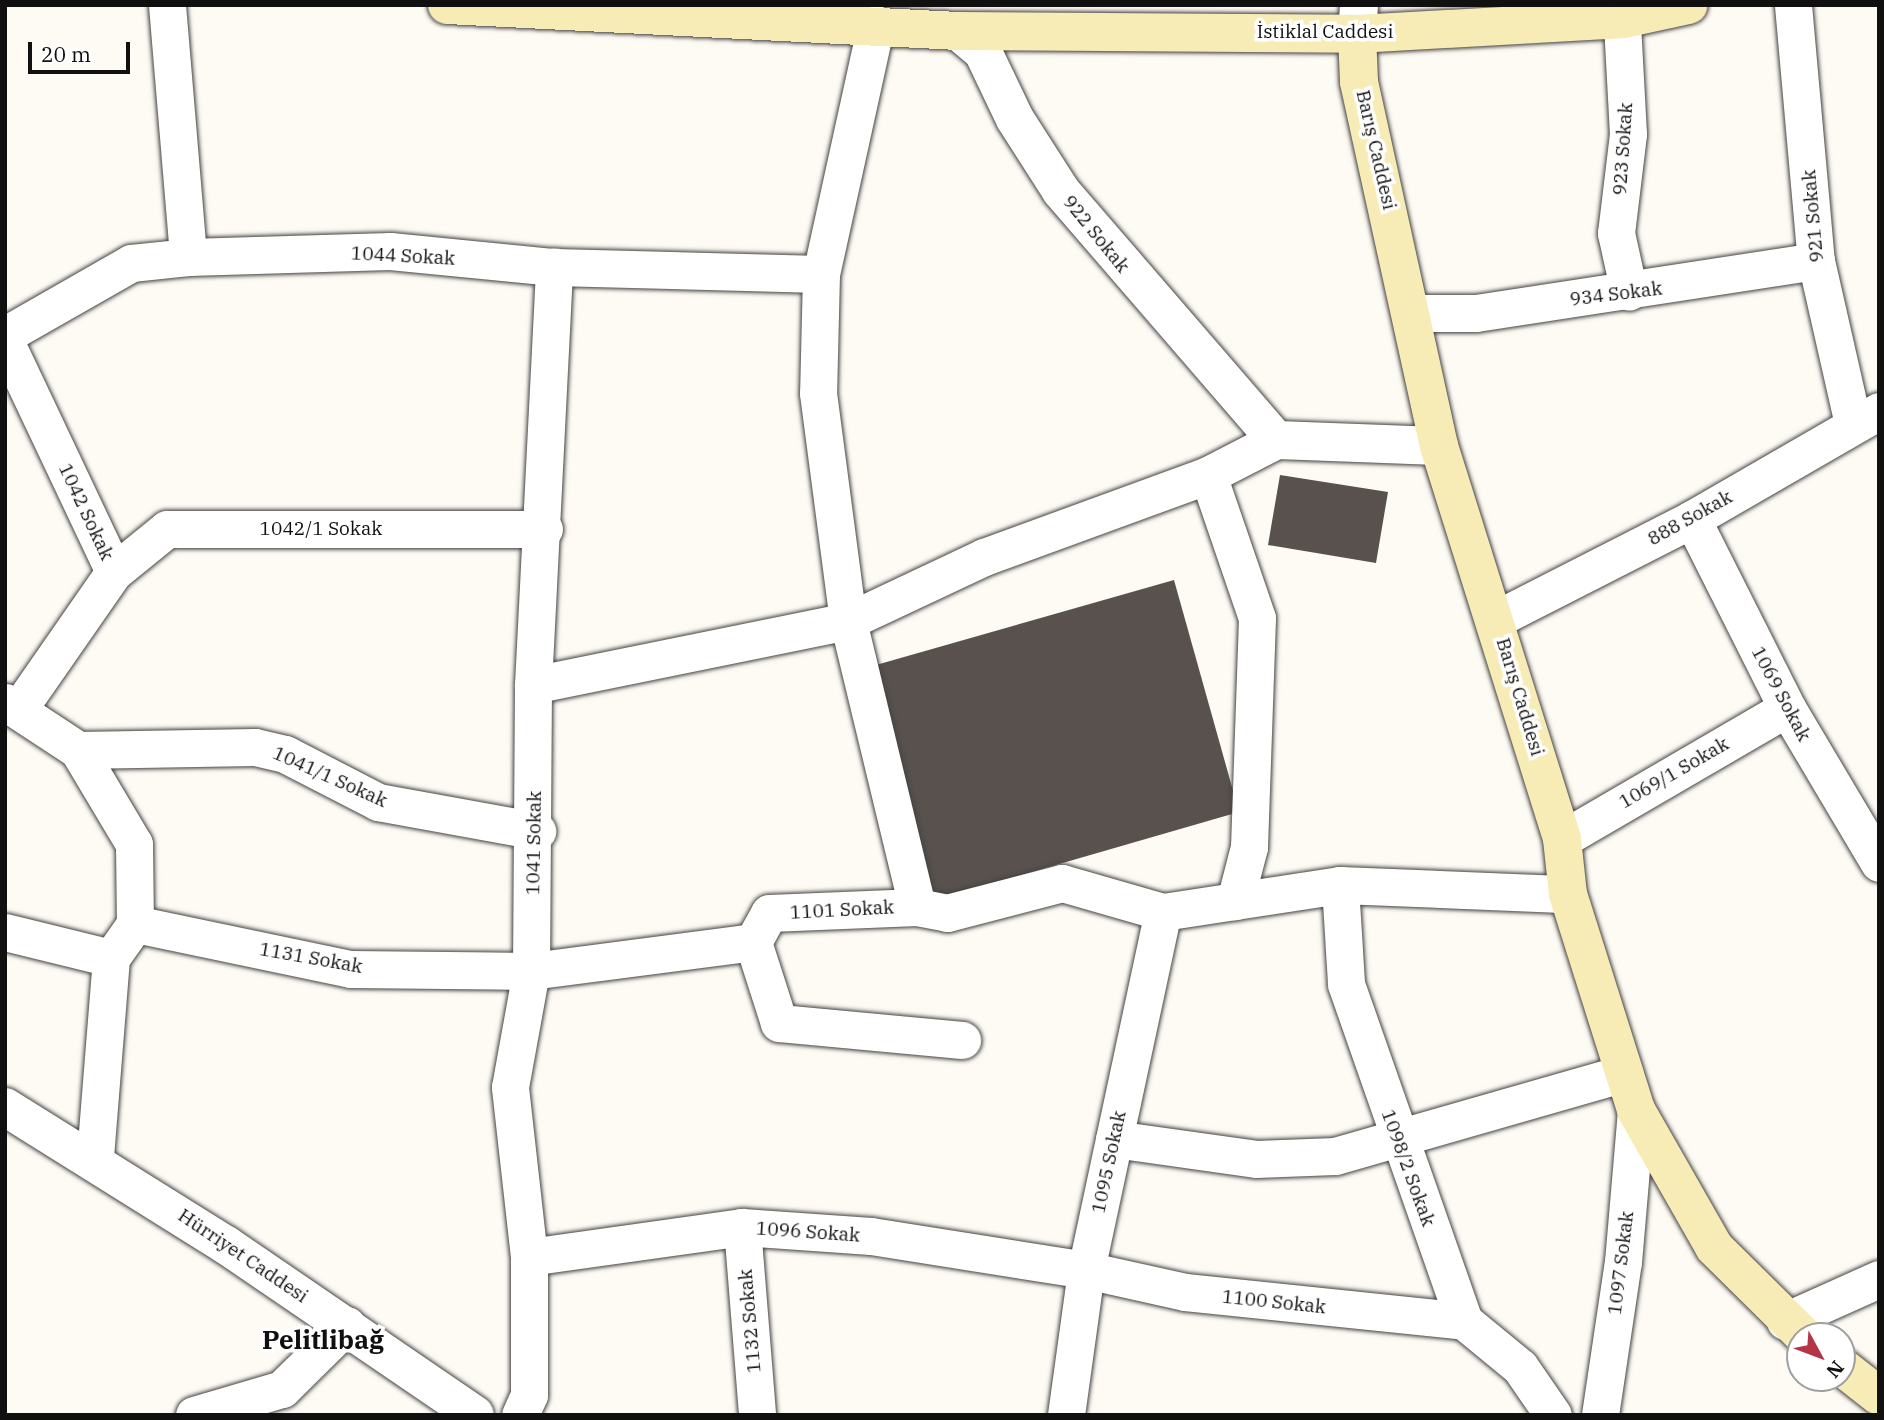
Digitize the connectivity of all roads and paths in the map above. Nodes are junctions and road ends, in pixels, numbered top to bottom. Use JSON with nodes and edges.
{"nodes":[{"id":1,"x":167,"y":5,"type":"edge"},
{"id":2,"x":447,"y":5,"type":"edge"},
{"id":3,"x":1689,"y":5,"type":"edge"},
{"id":4,"x":1793,"y":5,"type":"edge"},
{"id":5,"x":1622,"y":12,"type":"edge"},
{"id":6,"x":958,"y":18,"type":"edge"},
{"id":7,"x":1358,"y":20,"type":"edge"},
{"id":8,"x":876,"y":24,"type":"junction"},
{"id":9,"x":188,"y":257,"type":"junction"},
{"id":10,"x":1816,"y":261,"type":"junction"},
{"id":11,"x":554,"y":267,"type":"junction"},
{"id":12,"x":821,"y":274,"type":"junction"},
{"id":13,"x":1629,"y":292,"type":"junction"},
{"id":14,"x":1414,"y":313,"type":"junction"},
{"id":15,"x":5,"y":335,"type":"edge"},
{"id":16,"x":5,"y":341,"type":"edge"},
{"id":17,"x":1866,"y":417,"type":"edge"},
{"id":18,"x":1276,"y":440,"type":"junction"},
{"id":19,"x":1439,"y":446,"type":"junction"},
{"id":20,"x":1208,"y":475,"type":"junction"},
{"id":21,"x":1692,"y":519,"type":"junction"},
{"id":22,"x":544,"y":529,"type":"junction"},
{"id":23,"x":114,"y":572,"type":"junction"},
{"id":24,"x":1496,"y":619,"type":"junction"},
{"id":25,"x":848,"y":621,"type":"junction"},
{"id":26,"x":533,"y":685,"type":"junction"},
{"id":27,"x":13,"y":705,"type":"edge"},
{"id":28,"x":1787,"y":708,"type":"junction"},
{"id":29,"x":78,"y":750,"type":"junction"},
{"id":30,"x":537,"y":831,"type":"junction"},
{"id":31,"x":1562,"y":839,"type":"junction"},
{"id":32,"x":1879,"y":863,"type":"edge"},
{"id":33,"x":1340,"y":885,"type":"junction"},
{"id":34,"x":1569,"y":894,"type":"junction"},
{"id":35,"x":1235,"y":901,"type":"junction"},
{"id":36,"x":917,"y":906,"type":"junction"},
{"id":37,"x":1163,"y":912,"type":"junction"},
{"id":38,"x":135,"y":924,"type":"junction"},
{"id":39,"x":5,"y":932,"type":"edge"},
{"id":40,"x":753,"y":942,"type":"junction"},
{"id":41,"x":111,"y":958,"type":"junction"},
{"id":42,"x":531,"y":971,"type":"junction"},
{"id":43,"x":962,"y":1040,"type":"dead end"},
{"id":44,"x":1624,"y":1073,"type":"junction"},
{"id":45,"x":5,"y":1107,"type":"edge"},
{"id":46,"x":1636,"y":1110,"type":"junction"},
{"id":47,"x":1114,"y":1139,"type":"junction"},
{"id":48,"x":1397,"y":1140,"type":"junction"},
{"id":49,"x":96,"y":1159,"type":"junction"},
{"id":50,"x":741,"y":1227,"type":"junction"},
{"id":51,"x":529,"y":1257,"type":"junction"},
{"id":52,"x":1086,"y":1270,"type":"junction"},
{"id":53,"x":1879,"y":1279,"type":"edge"},
{"id":54,"x":1464,"y":1321,"type":"junction"},
{"id":55,"x":1788,"y":1322,"type":"edge"},
{"id":56,"x":1804,"y":1322,"type":"edge"},
{"id":57,"x":346,"y":1325,"type":"junction"},
{"id":58,"x":1856,"y":1378,"type":"edge"},
{"id":59,"x":1879,"y":1396,"type":"edge"},
{"id":60,"x":286,"y":1402,"type":"edge"},
{"id":61,"x":194,"y":1415,"type":"edge"},
{"id":62,"x":475,"y":1415,"type":"edge"},
{"id":63,"x":520,"y":1415,"type":"edge"},
{"id":64,"x":758,"y":1415,"type":"edge"},
{"id":65,"x":1066,"y":1415,"type":"edge"},
{"id":66,"x":1553,"y":1415,"type":"edge"},
{"id":67,"x":1600,"y":1415,"type":"edge"}],
"edges":[{"from":1,"to":9,"type":"street"},
{"from":2,"to":8,"type":"main road","name":"İstiklal Caddesi"},
{"from":3,"to":5,"type":"main road","name":"İstiklal Caddesi"},
{"from":4,"to":10,"type":"street","name":"921 Sokak"},
{"from":5,"to":7,"type":"main road","name":"İstiklal Caddesi"},
{"from":5,"to":13,"type":"street","name":"923 Sokak"},
{"from":6,"to":7,"type":"main road","name":"İstiklal Caddesi"},
{"from":6,"to":8,"type":"main road","name":"İstiklal Caddesi"},
{"from":6,"to":18,"type":"street","name":"922 Sokak"},
{"from":7,"to":14,"type":"main road","name":"Barış Caddesi"},
{"from":8,"to":12,"type":"street"},
{"from":9,"to":11,"type":"street","name":"1044 Sokak"},
{"from":9,"to":15,"type":"street","name":"1044 Sokak"},
{"from":10,"to":13,"type":"street","name":"934 Sokak"},
{"from":10,"to":17,"type":"street","name":"921 Sokak"},
{"from":11,"to":12,"type":"street","name":"1044 Sokak"},
{"from":11,"to":22,"type":"street","name":"1041 Sokak"},
{"from":12,"to":25,"type":"street"},
{"from":13,"to":14,"type":"street","name":"934 Sokak"},
{"from":14,"to":19,"type":"main road","name":"Barış Caddesi"},
{"from":16,"to":23,"type":"street","name":"1042 Sokak"},
{"from":17,"to":21,"type":"street","name":"888 Sokak"},
{"from":18,"to":19,"type":"street"},
{"from":18,"to":20,"type":"street"},
{"from":19,"to":24,"type":"main road","name":"Barış Caddesi"},
{"from":20,"to":25,"type":"street"},
{"from":20,"to":35,"type":"street"},
{"from":21,"to":24,"type":"street","name":"888 Sokak"},
{"from":21,"to":28,"type":"street","name":"1069 Sokak"},
{"from":22,"to":23,"type":"street","name":"1042/1 Sokak"},
{"from":22,"to":26,"type":"street","name":"1041 Sokak"},
{"from":23,"to":27,"type":"street","name":"1042 Sokak"},
{"from":24,"to":31,"type":"main road","name":"Barış Caddesi"},
{"from":25,"to":26,"type":"street"},
{"from":25,"to":36,"type":"street"},
{"from":26,"to":30,"type":"street","name":"1041 Sokak"},
{"from":27,"to":29,"type":"street"},
{"from":28,"to":31,"type":"street","name":"1069/1 Sokak"},
{"from":28,"to":32,"type":"street","name":"1069 Sokak"},
{"from":29,"to":30,"type":"street","name":"1041/1 Sokak"},
{"from":29,"to":38,"type":"street"},
{"from":30,"to":42,"type":"street","name":"1041 Sokak"},
{"from":31,"to":34,"type":"main road","name":"Barış Caddesi"},
{"from":33,"to":34,"type":"street"},
{"from":33,"to":35,"type":"street"},
{"from":33,"to":48,"type":"street","name":"1098/2 Sokak"},
{"from":34,"to":44,"type":"main road","name":"Barış Caddesi"},
{"from":35,"to":37,"type":"street"},
{"from":36,"to":37,"type":"street","name":"1101 Sokak"},
{"from":36,"to":40,"type":"street","name":"1101 Sokak"},
{"from":37,"to":47,"type":"street","name":"1095 Sokak"},
{"from":38,"to":41,"type":"street"},
{"from":38,"to":42,"type":"street","name":"1131 Sokak"},
{"from":39,"to":41,"type":"street"},
{"from":40,"to":42,"type":"street"},
{"from":40,"to":43,"type":"street"},
{"from":41,"to":49,"type":"street"},
{"from":42,"to":51,"type":"street","name":"1041 Sokak"},
{"from":44,"to":46,"type":"main road","name":"Barış Caddesi"},
{"from":44,"to":48,"type":"street"},
{"from":45,"to":49,"type":"street","name":"Hürriyet Caddesi"},
{"from":46,"to":55,"type":"main road","name":"Barış Caddesi"},
{"from":46,"to":67,"type":"street","name":"1097 Sokak"},
{"from":47,"to":48,"type":"street"},
{"from":47,"to":52,"type":"street","name":"1095 Sokak"},
{"from":48,"to":54,"type":"street","name":"1098/2 Sokak"},
{"from":49,"to":57,"type":"street","name":"Hürriyet Caddesi"},
{"from":50,"to":51,"type":"street","name":"1096 Sokak"},
{"from":50,"to":52,"type":"street","name":"1096 Sokak"},
{"from":50,"to":64,"type":"street","name":"1132 Sokak"},
{"from":51,"to":63,"type":"street","name":"1041 Sokak"},
{"from":52,"to":54,"type":"street","name":"1100 Sokak"},
{"from":52,"to":65,"type":"street","name":"1095 Sokak"},
{"from":53,"to":56,"type":"street"},
{"from":54,"to":66,"type":"street"},
{"from":57,"to":60,"type":"street"},
{"from":57,"to":62,"type":"street","name":"Hürriyet Caddesi"},
{"from":58,"to":59,"type":"main road"},
{"from":60,"to":61,"type":"street"}]}
